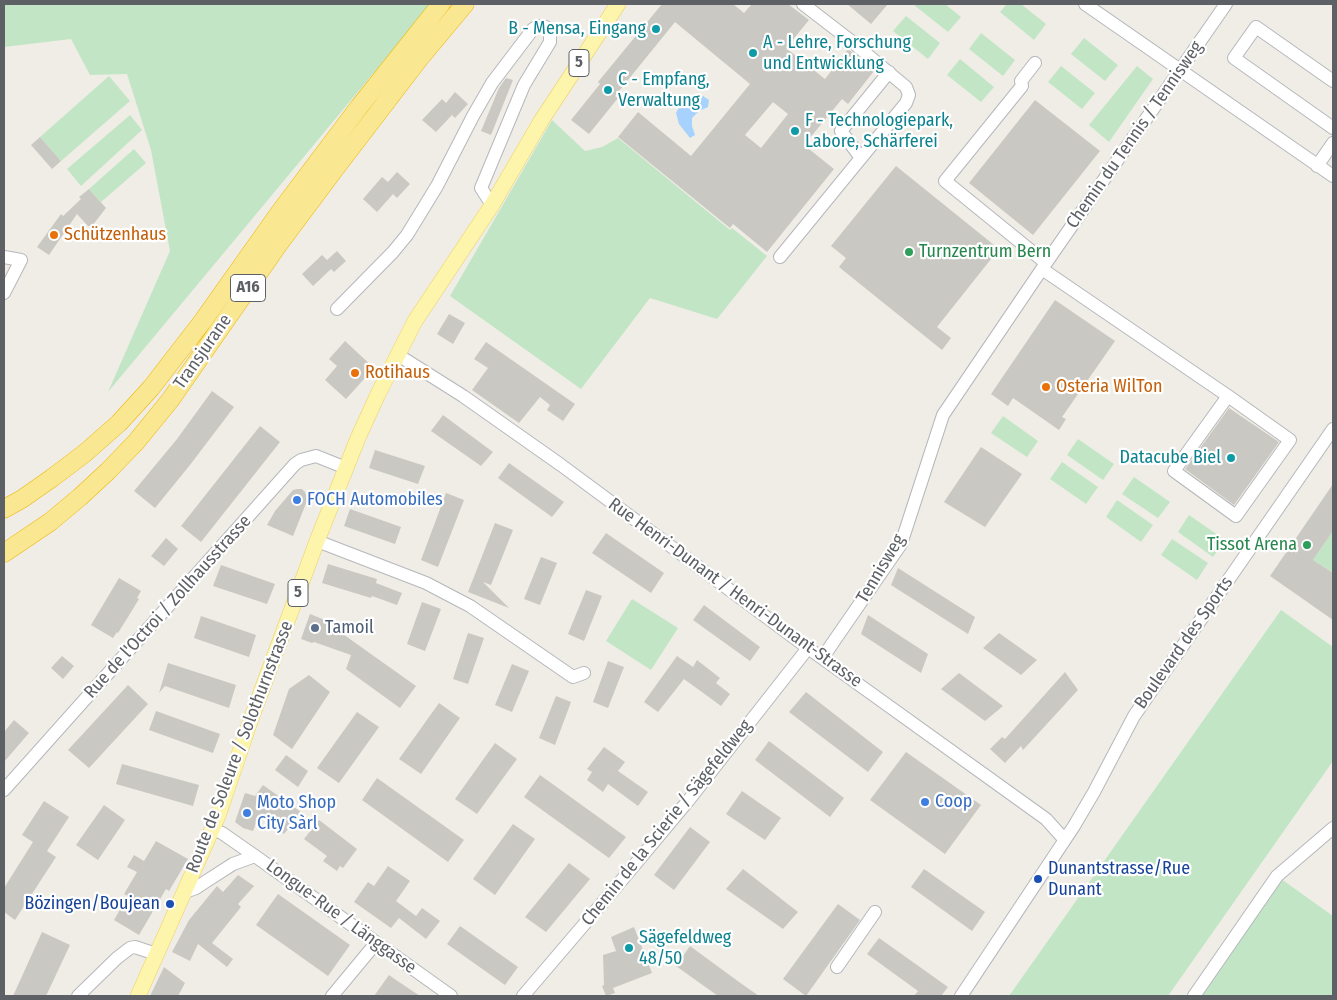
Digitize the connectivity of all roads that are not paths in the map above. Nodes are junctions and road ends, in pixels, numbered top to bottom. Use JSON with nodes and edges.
{"nodes":[{"id":1,"x":441,"y":4,"type":"edge"},
{"id":2,"x":465,"y":4,"type":"edge"},
{"id":3,"x":618,"y":4,"type":"edge"},
{"id":4,"x":804,"y":4,"type":"edge"},
{"id":5,"x":1085,"y":4,"type":"edge"},
{"id":6,"x":1226,"y":4,"type":"edge"},
{"id":7,"x":1035,"y":63,"type":"dead end"},
{"id":8,"x":1180,"y":70,"type":"junction"},
{"id":9,"x":889,"y":72,"type":"junction"},
{"id":10,"x":1333,"y":81,"type":"edge"},
{"id":11,"x":1333,"y":128,"type":"edge"},
{"id":12,"x":1333,"y":143,"type":"edge"},
{"id":13,"x":861,"y":158,"type":"junction"},
{"id":14,"x":1318,"y":166,"type":"junction"},
{"id":15,"x":1333,"y":176,"type":"edge"},
{"id":16,"x":492,"y":205,"type":"junction"},
{"id":17,"x":4,"y":257,"type":"edge"},
{"id":18,"x":780,"y":257,"type":"dead end"},
{"id":19,"x":1044,"y":266,"type":"junction"},
{"id":20,"x":4,"y":293,"type":"edge"},
{"id":21,"x":337,"y":309,"type":"dead end"},
{"id":22,"x":398,"y":356,"type":"junction"},
{"id":23,"x":1228,"y":396,"type":"junction"},
{"id":24,"x":943,"y":415,"type":"joint"},
{"id":25,"x":1333,"y":429,"type":"edge"},
{"id":26,"x":346,"y":468,"type":"junction"},
{"id":27,"x":4,"y":509,"type":"edge"},
{"id":28,"x":317,"y":541,"type":"junction"},
{"id":29,"x":6,"y":552,"type":"edge"},
{"id":30,"x":808,"y":648,"type":"junction"},
{"id":31,"x":822,"y":657,"type":"junction"},
{"id":32,"x":584,"y":673,"type":"dead end"},
{"id":33,"x":4,"y":790,"type":"edge"},
{"id":34,"x":1333,"y":828,"type":"edge"},
{"id":35,"x":212,"y":830,"type":"junction"},
{"id":36,"x":1064,"y":839,"type":"junction"},
{"id":37,"x":255,"y":856,"type":"junction"},
{"id":38,"x":185,"y":892,"type":"junction"},
{"id":39,"x":875,"y":912,"type":"dead end"},
{"id":40,"x":376,"y":942,"type":"junction"},
{"id":41,"x":156,"y":954,"type":"junction"},
{"id":42,"x":837,"y":966,"type":"dead end"},
{"id":43,"x":78,"y":996,"type":"edge"},
{"id":44,"x":138,"y":996,"type":"edge"},
{"id":45,"x":332,"y":996,"type":"edge"},
{"id":46,"x":451,"y":996,"type":"edge"},
{"id":47,"x":523,"y":996,"type":"edge"},
{"id":48,"x":961,"y":996,"type":"edge"},
{"id":49,"x":1194,"y":996,"type":"edge"}],
"edges":[{"from":1,"to":27,"type":"highway","name":"Transjurane","number":"A16"},
{"from":2,"to":29,"type":"highway","name":"Transjurane","number":"A16"},
{"from":3,"to":16,"type":"main road","name":"Route de Soleure / Solothurnstrasse","number":"5"},
{"from":4,"to":9,"type":"street"},
{"from":5,"to":8,"type":"street"},
{"from":6,"to":8,"type":"street","name":"Chemin du Tennis / Tennisweg"},
{"from":7,"to":19,"type":"street"},
{"from":8,"to":14,"type":"street"},
{"from":8,"to":19,"type":"street","name":"Chemin du Tennis / Tennisweg"},
{"from":9,"to":13,"type":"street"},
{"from":9,"to":13,"type":"street"},
{"from":10,"to":11,"type":"street"},
{"from":12,"to":14,"type":"street"},
{"from":13,"to":18,"type":"street"},
{"from":14,"to":15,"type":"street"},
{"from":16,"to":21,"type":"street"},
{"from":16,"to":22,"type":"main road","name":"Route de Soleure / Solothurnstrasse","number":"5"},
{"from":17,"to":20,"type":"street"},
{"from":19,"to":23,"type":"street"},
{"from":19,"to":24,"type":"street","name":"Chemin du Tennis / Tennisweg"},
{"from":22,"to":26,"type":"main road","name":"Route de Soleure / Solothurnstrasse","number":"5"},
{"from":22,"to":30,"type":"street","name":"Rue Henri-Dunant / Henri-Dunant-Strasse"},
{"from":23,"to":23,"type":"street"},
{"from":24,"to":31,"type":"street","name":"Tennisweg"},
{"from":25,"to":36,"type":"street","name":"Boulevard des Sports"},
{"from":26,"to":28,"type":"main road","name":"Route de Soleure / Solothurnstrasse","number":"5"},
{"from":26,"to":33,"type":"street","name":"Rue de l'Octroi / Zollhausstrasse"},
{"from":28,"to":32,"type":"street"},
{"from":28,"to":35,"type":"main road","name":"Route de Soleure / Solothurnstrasse","number":"5"},
{"from":30,"to":31,"type":"street","name":"Rue Henri-Dunant / Henri-Dunant-Strasse"},
{"from":30,"to":47,"type":"street","name":"Chemin de la Scierie / Sägefeldweg"},
{"from":31,"to":36,"type":"street","name":"Rue Henri-Dunant / Henri-Dunant-Strasse"},
{"from":34,"to":49,"type":"street"},
{"from":35,"to":37,"type":"street","name":"Longue-Rue / Länggasse"},
{"from":35,"to":38,"type":"main road","name":"Route de Soleure / Solothurnstrasse","number":"5"},
{"from":36,"to":48,"type":"street","name":"Boulevard des Sports"},
{"from":37,"to":38,"type":"street","name":"Longue-Rue / Länggasse"},
{"from":37,"to":40,"type":"street","name":"Longue-Rue / Länggasse"},
{"from":38,"to":41,"type":"main road","name":"Route de Soleure / Solothurnstrasse","number":"5"},
{"from":39,"to":42,"type":"street"},
{"from":40,"to":45,"type":"street"},
{"from":40,"to":46,"type":"street","name":"Longue-Rue / Länggasse"},
{"from":41,"to":43,"type":"street"},
{"from":41,"to":44,"type":"main road","name":"Route de Soleure / Solothurnstrasse","number":"5"}]}
